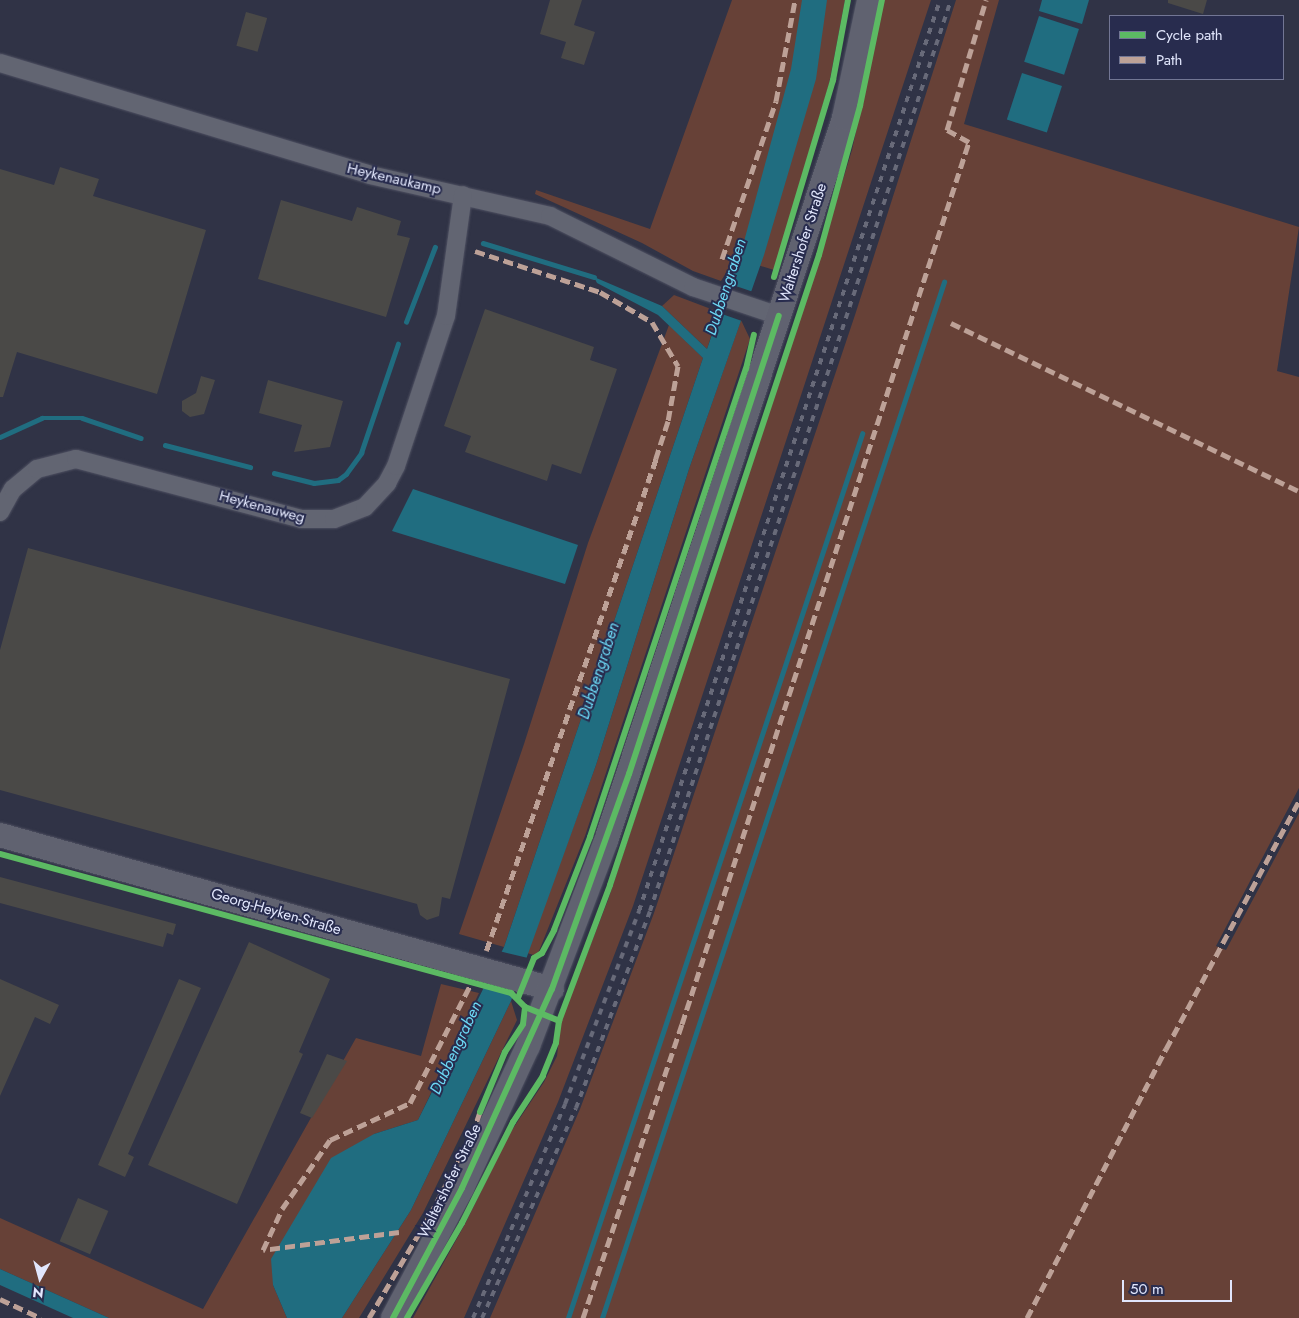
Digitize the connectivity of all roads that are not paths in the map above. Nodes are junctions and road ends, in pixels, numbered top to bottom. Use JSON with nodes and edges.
{"nodes":[{"id":1,"x":869,"y":0,"type":"edge"},
{"id":2,"x":0,"y":64,"type":"edge"},
{"id":3,"x":463,"y":195,"type":"junction"},
{"id":4,"x":779,"y":316,"type":"junction"},
{"id":5,"x":0,"y":512,"type":"edge"},
{"id":6,"x":0,"y":835,"type":"edge"},
{"id":7,"x":552,"y":989,"type":"junction"},
{"id":8,"x":393,"y":1318,"type":"edge"}],
"edges":[{"from":1,"to":4,"type":"main road","name":"Waltershofer Straße"},
{"from":2,"to":3,"type":"street","name":"Heykenaukamp"},
{"from":3,"to":4,"type":"street","name":"Heykenaukamp"},
{"from":3,"to":5,"type":"street","name":"Heykenauweg"},
{"from":4,"to":7,"type":"main road","name":"Waltershofer Straße"},
{"from":6,"to":7,"type":"main road","name":"Georg-Heyken-Straße"},
{"from":7,"to":8,"type":"main road","name":"Waltershofer Straße"}]}
